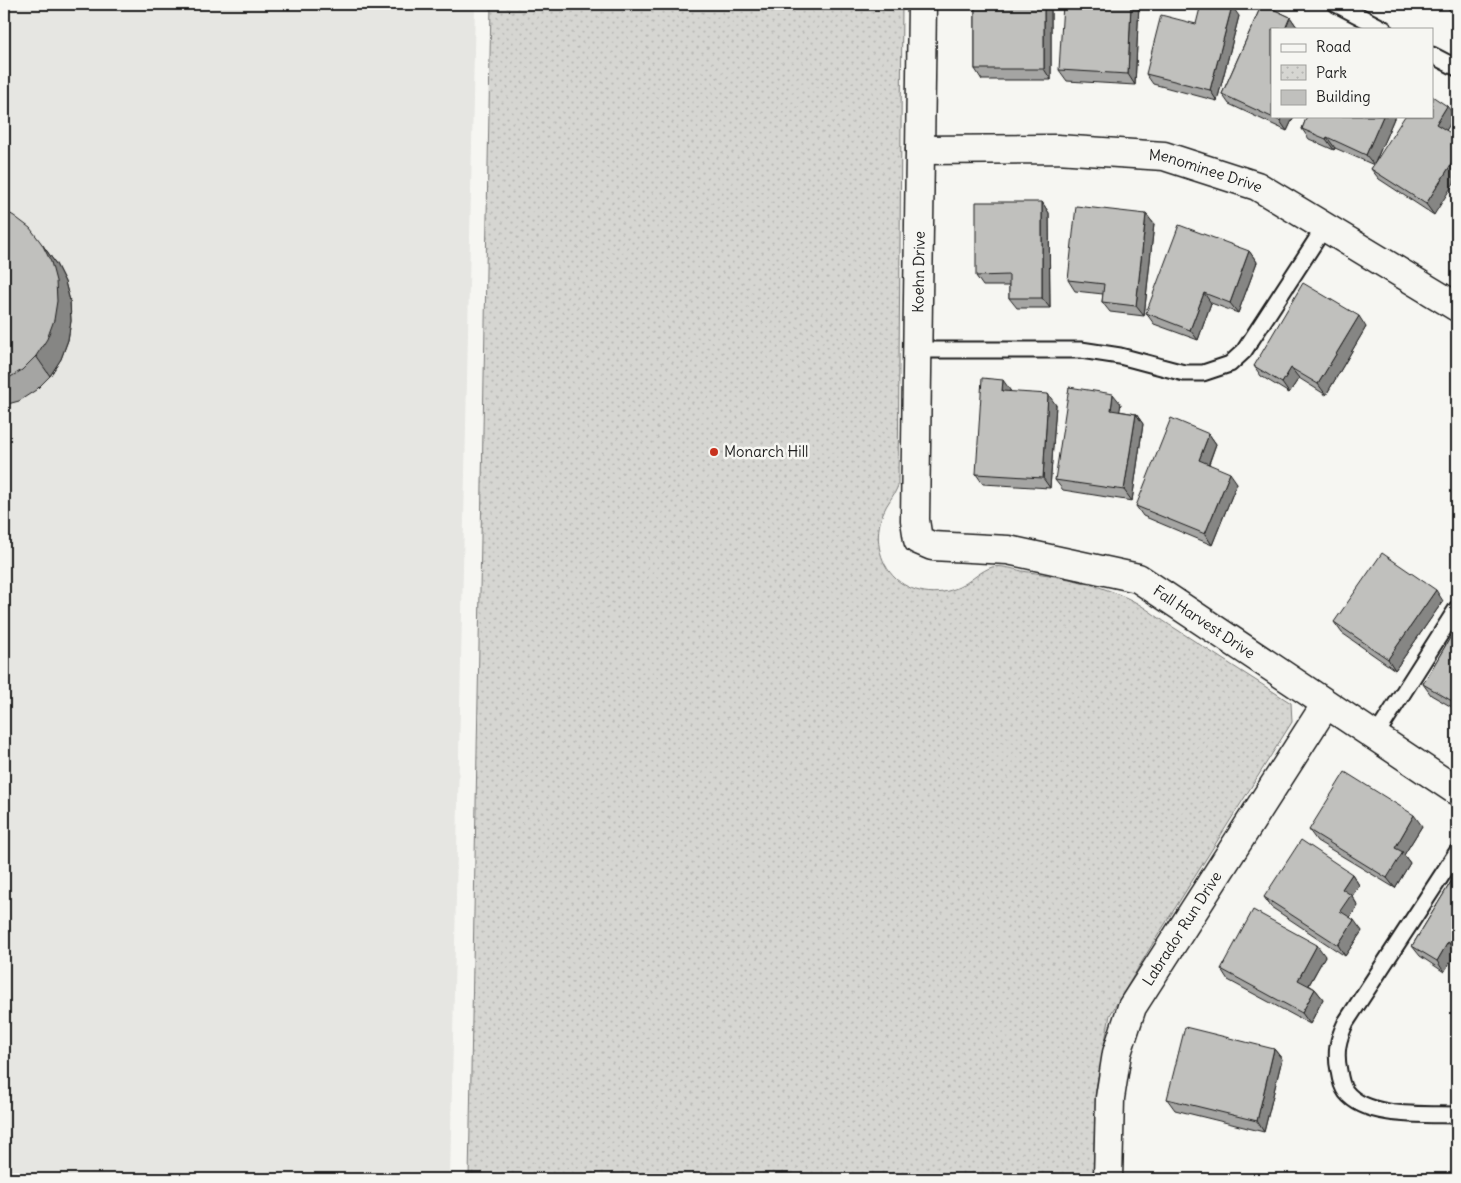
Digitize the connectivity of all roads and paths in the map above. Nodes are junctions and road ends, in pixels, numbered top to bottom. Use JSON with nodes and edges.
{"nodes":[{"id":1,"x":922,"y":4,"type":"edge"},
{"id":2,"x":1336,"y":4,"type":"edge"},
{"id":3,"x":1382,"y":28,"type":"edge"},
{"id":4,"x":1434,"y":56,"type":"edge"},
{"id":5,"x":1457,"y":68,"type":"edge"},
{"id":6,"x":920,"y":150,"type":"junction"},
{"id":7,"x":1324,"y":228,"type":"junction"},
{"id":8,"x":1457,"y":307,"type":"edge"},
{"id":9,"x":918,"y":350,"type":"junction"},
{"id":10,"x":918,"y":540,"type":"joint"},
{"id":11,"x":1457,"y":608,"type":"edge"},
{"id":12,"x":1326,"y":704,"type":"junction"},
{"id":13,"x":1375,"y":737,"type":"junction"},
{"id":14,"x":1457,"y":792,"type":"edge"},
{"id":15,"x":1457,"y":852,"type":"edge"},
{"id":16,"x":1457,"y":1115,"type":"edge"},
{"id":17,"x":1108,"y":1179,"type":"edge"}],
"edges":[{"from":1,"to":6,"type":"street","name":"Koehn Drive"},
{"from":2,"to":3,"type":"lane"},
{"from":4,"to":5,"type":"lane"},
{"from":6,"to":7,"type":"street","name":"Menominee Drive"},
{"from":6,"to":9,"type":"street","name":"Koehn Drive"},
{"from":7,"to":8,"type":"street","name":"Menominee Drive"},
{"from":7,"to":9,"type":"lane"},
{"from":9,"to":10,"type":"street","name":"Koehn Drive"},
{"from":10,"to":12,"type":"street","name":"Fall Harvest Drive"},
{"from":11,"to":13,"type":"lane"},
{"from":12,"to":13,"type":"street","name":"Fall Harvest Drive"},
{"from":12,"to":17,"type":"street","name":"Labrador Run Drive"},
{"from":13,"to":14,"type":"street","name":"Fall Harvest Drive"},
{"from":15,"to":16,"type":"lane"}]}
